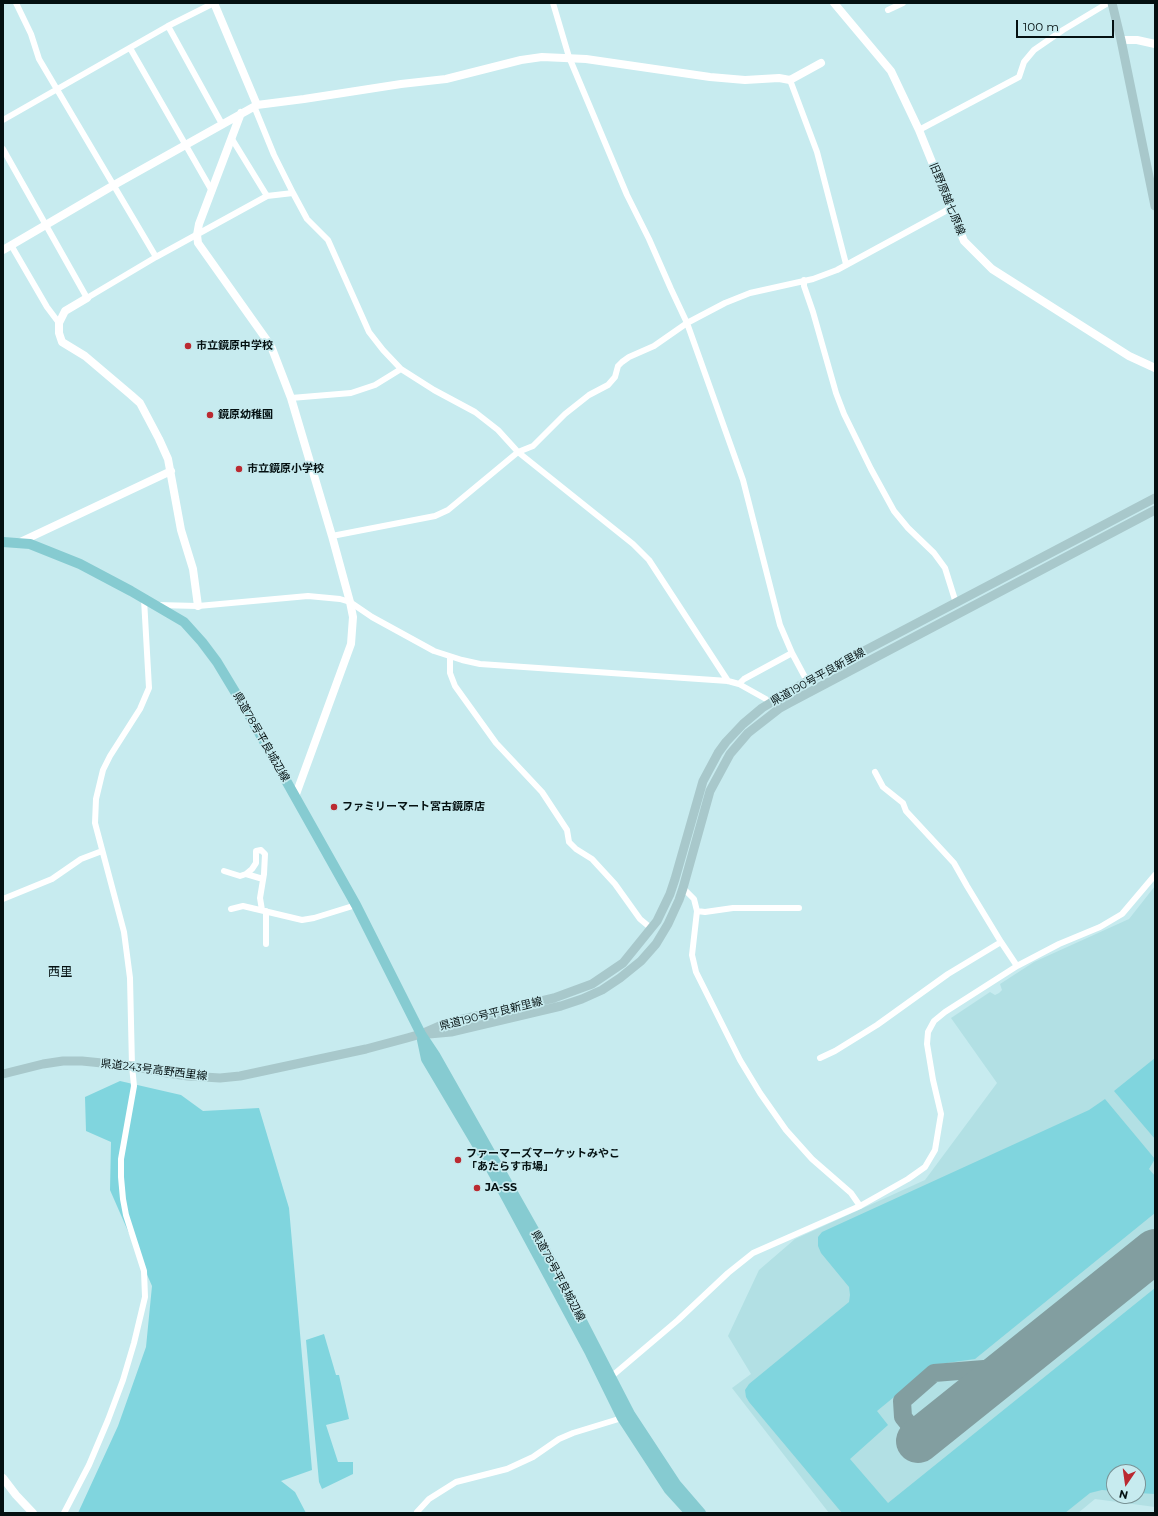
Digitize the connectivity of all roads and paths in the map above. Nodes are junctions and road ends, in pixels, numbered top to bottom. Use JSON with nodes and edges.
{"nodes":[{"id":1,"x":16,"y":3,"type":"edge"},
{"id":2,"x":214,"y":3,"type":"edge"},
{"id":3,"x":553,"y":3,"type":"edge"},
{"id":4,"x":834,"y":3,"type":"edge"},
{"id":5,"x":903,"y":3,"type":"edge"},
{"id":6,"x":1108,"y":3,"type":"edge"},
{"id":7,"x":1112,"y":3,"type":"edge"},
{"id":8,"x":888,"y":10,"type":"dead end"},
{"id":9,"x":168,"y":26,"type":"junction"},
{"id":10,"x":1121,"y":40,"type":"junction"},
{"id":11,"x":1155,"y":44,"type":"edge"},
{"id":12,"x":130,"y":48,"type":"junction"},
{"id":13,"x":569,"y":57,"type":"junction"},
{"id":14,"x":821,"y":63,"type":"dead end"},
{"id":15,"x":790,"y":80,"type":"junction"},
{"id":16,"x":58,"y":90,"type":"junction"},
{"id":17,"x":256,"y":105,"type":"junction"},
{"id":18,"x":241,"y":113,"type":"junction"},
{"id":19,"x":3,"y":120,"type":"edge"},
{"id":20,"x":222,"y":124,"type":"junction"},
{"id":21,"x":919,"y":130,"type":"junction"},
{"id":22,"x":232,"y":139,"type":"junction"},
{"id":23,"x":186,"y":145,"type":"junction"},
{"id":24,"x":3,"y":149,"type":"edge"},
{"id":25,"x":114,"y":185,"type":"junction"},
{"id":26,"x":212,"y":192,"type":"junction"},
{"id":27,"x":293,"y":193,"type":"junction"},
{"id":28,"x":267,"y":196,"type":"junction"},
{"id":29,"x":1155,"y":206,"type":"edge"},
{"id":30,"x":951,"y":208,"type":"junction"},
{"id":31,"x":46,"y":225,"type":"junction"},
{"id":32,"x":197,"y":235,"type":"junction"},
{"id":33,"x":12,"y":245,"type":"junction"},
{"id":34,"x":3,"y":250,"type":"edge"},
{"id":35,"x":156,"y":257,"type":"junction"},
{"id":36,"x":846,"y":264,"type":"junction"},
{"id":37,"x":804,"y":280,"type":"junction"},
{"id":38,"x":86,"y":298,"type":"junction"},
{"id":39,"x":60,"y":323,"type":"junction"},
{"id":40,"x":687,"y":323,"type":"junction"},
{"id":41,"x":1155,"y":368,"type":"edge"},
{"id":42,"x":401,"y":369,"type":"junction"},
{"id":43,"x":291,"y":398,"type":"junction"},
{"id":44,"x":518,"y":452,"type":"junction"},
{"id":45,"x":170,"y":471,"type":"junction"},
{"id":46,"x":1155,"y":498,"type":"edge"},
{"id":47,"x":1155,"y":510,"type":"edge"},
{"id":48,"x":332,"y":536,"type":"junction"},
{"id":49,"x":3,"y":542,"type":"edge"},
{"id":50,"x":18,"y":543,"type":"junction"},
{"id":51,"x":144,"y":599,"type":"junction"},
{"id":52,"x":350,"y":602,"type":"junction"},
{"id":53,"x":956,"y":603,"type":"junction"},
{"id":54,"x":153,"y":604,"type":"junction"},
{"id":55,"x":198,"y":606,"type":"junction"},
{"id":56,"x":792,"y":653,"type":"junction"},
{"id":57,"x":450,"y":657,"type":"junction"},
{"id":58,"x":728,"y":681,"type":"junction"},
{"id":59,"x":807,"y":681,"type":"junction"},
{"id":60,"x":739,"y":684,"type":"junction"},
{"id":61,"x":772,"y":702,"type":"junction"},
{"id":62,"x":780,"y":708,"type":"junction"},
{"id":63,"x":875,"y":772,"type":"dead end"},
{"id":64,"x":295,"y":798,"type":"junction"},
{"id":65,"x":102,"y":851,"type":"junction"},
{"id":66,"x":224,"y":871,"type":"dead end"},
{"id":67,"x":246,"y":874,"type":"junction"},
{"id":68,"x":1155,"y":875,"type":"edge"},
{"id":69,"x":263,"y":880,"type":"junction"},
{"id":70,"x":683,"y":888,"type":"junction"},
{"id":71,"x":3,"y":899,"type":"edge"},
{"id":72,"x":356,"y":905,"type":"junction"},
{"id":73,"x":799,"y":908,"type":"dead end"},
{"id":74,"x":231,"y":909,"type":"dead end"},
{"id":75,"x":264,"y":911,"type":"junction"},
{"id":76,"x":698,"y":911,"type":"junction"},
{"id":77,"x":652,"y":929,"type":"junction"},
{"id":78,"x":1001,"y":942,"type":"junction"},
{"id":79,"x":266,"y":944,"type":"dead end"},
{"id":80,"x":1017,"y":966,"type":"junction"},
{"id":81,"x":421,"y":1034,"type":"junction"},
{"id":82,"x":820,"y":1058,"type":"dead end"},
{"id":83,"x":132,"y":1066,"type":"junction"},
{"id":84,"x":3,"y":1074,"type":"edge"},
{"id":85,"x":860,"y":1206,"type":"junction"},
{"id":86,"x":612,"y":1376,"type":"junction"},
{"id":87,"x":622,"y":1418,"type":"junction"},
{"id":88,"x":3,"y":1478,"type":"edge"},
{"id":89,"x":33,"y":1513,"type":"edge"},
{"id":90,"x":64,"y":1513,"type":"edge"},
{"id":91,"x":418,"y":1513,"type":"edge"},
{"id":92,"x":690,"y":1513,"type":"edge"},
{"id":93,"x":701,"y":1513,"type":"edge"}],
"edges":[{"from":1,"to":16,"type":"street"},
{"from":2,"to":9,"type":"street"},
{"from":2,"to":17,"type":"street"},
{"from":3,"to":13,"type":"street"},
{"from":4,"to":21,"type":"street","name":"旧野原越七原線"},
{"from":5,"to":8,"type":"street"},
{"from":6,"to":21,"type":"street"},
{"from":7,"to":10,"type":"main road"},
{"from":9,"to":12,"type":"street"},
{"from":9,"to":20,"type":"street"},
{"from":10,"to":11,"type":"street"},
{"from":10,"to":29,"type":"main road"},
{"from":12,"to":16,"type":"street"},
{"from":12,"to":23,"type":"street"},
{"from":13,"to":15,"type":"street"},
{"from":13,"to":17,"type":"street"},
{"from":13,"to":40,"type":"street"},
{"from":14,"to":15,"type":"street"},
{"from":15,"to":36,"type":"street"},
{"from":16,"to":19,"type":"street"},
{"from":16,"to":25,"type":"street"},
{"from":17,"to":18,"type":"street"},
{"from":17,"to":27,"type":"street"},
{"from":18,"to":20,"type":"street"},
{"from":18,"to":22,"type":"street"},
{"from":20,"to":23,"type":"street"},
{"from":21,"to":30,"type":"street","name":"旧野原越七原線"},
{"from":22,"to":26,"type":"street"},
{"from":22,"to":28,"type":"street"},
{"from":23,"to":25,"type":"street"},
{"from":23,"to":26,"type":"street"},
{"from":24,"to":31,"type":"street"},
{"from":25,"to":31,"type":"street"},
{"from":25,"to":35,"type":"street"},
{"from":26,"to":32,"type":"street"},
{"from":27,"to":28,"type":"street"},
{"from":27,"to":42,"type":"street"},
{"from":28,"to":32,"type":"street"},
{"from":30,"to":36,"type":"street"},
{"from":30,"to":41,"type":"street","name":"旧野原越七原線"},
{"from":31,"to":33,"type":"street"},
{"from":31,"to":38,"type":"street"},
{"from":32,"to":35,"type":"street"},
{"from":32,"to":43,"type":"street"},
{"from":33,"to":34,"type":"street"},
{"from":33,"to":39,"type":"street"},
{"from":35,"to":38,"type":"street"},
{"from":36,"to":37,"type":"street"},
{"from":37,"to":40,"type":"street"},
{"from":37,"to":53,"type":"street"},
{"from":38,"to":39,"type":"street"},
{"from":39,"to":45,"type":"street"},
{"from":40,"to":44,"type":"street"},
{"from":40,"to":56,"type":"street"},
{"from":42,"to":43,"type":"street"},
{"from":42,"to":44,"type":"street"},
{"from":43,"to":48,"type":"street"},
{"from":44,"to":48,"type":"street"},
{"from":44,"to":58,"type":"street"},
{"from":45,"to":50,"type":"street"},
{"from":45,"to":55,"type":"street"},
{"from":46,"to":53,"type":"main road","name":"県道190号平良新里線"},
{"from":47,"to":62,"type":"main road","name":"県道190号平良新里線"},
{"from":48,"to":52,"type":"street"},
{"from":49,"to":50,"type":"main road","name":"県道78号平良城辺線"},
{"from":50,"to":51,"type":"main road","name":"県道78号平良城辺線"},
{"from":51,"to":54,"type":"main road","name":"県道78号平良城辺線"},
{"from":51,"to":65,"type":"street"},
{"from":52,"to":55,"type":"street"},
{"from":52,"to":57,"type":"street"},
{"from":52,"to":64,"type":"street"},
{"from":53,"to":59,"type":"main road","name":"県道190号平良新里線"},
{"from":54,"to":55,"type":"street"},
{"from":54,"to":64,"type":"main road","name":"県道78号平良城辺線"},
{"from":56,"to":59,"type":"street"},
{"from":56,"to":60,"type":"street"},
{"from":57,"to":58,"type":"street"},
{"from":57,"to":77,"type":"street"},
{"from":58,"to":60,"type":"street"},
{"from":59,"to":61,"type":"main road","name":"県道190号平良新里線"},
{"from":60,"to":61,"type":"street"},
{"from":61,"to":62,"type":"street"},
{"from":61,"to":77,"type":"main road","name":"県道190号平良新里線"},
{"from":62,"to":70,"type":"main road","name":"県道190号平良新里線"},
{"from":63,"to":78,"type":"street"},
{"from":64,"to":72,"type":"main road","name":"県道78号平良城辺線"},
{"from":65,"to":71,"type":"street"},
{"from":65,"to":83,"type":"street"},
{"from":66,"to":67,"type":"street"},
{"from":67,"to":69,"type":"street"},
{"from":67,"to":69,"type":"street"},
{"from":68,"to":80,"type":"street"},
{"from":69,"to":75,"type":"street"},
{"from":70,"to":76,"type":"street"},
{"from":70,"to":81,"type":"main road","name":"県道190号平良新里線"},
{"from":72,"to":75,"type":"street"},
{"from":72,"to":81,"type":"main road","name":"県道78号平良城辺線"},
{"from":73,"to":76,"type":"street"},
{"from":74,"to":75,"type":"street"},
{"from":75,"to":79,"type":"street"},
{"from":76,"to":85,"type":"street"},
{"from":77,"to":81,"type":"main road","name":"県道190号平良新里線"},
{"from":78,"to":80,"type":"street"},
{"from":78,"to":82,"type":"street"},
{"from":80,"to":85,"type":"street"},
{"from":81,"to":83,"type":"main road","name":"県道243号高野西里線"},
{"from":81,"to":86,"type":"main road","name":"県道78号平良城辺線"},
{"from":81,"to":87,"type":"main road","name":"県道78号平良城辺線"},
{"from":83,"to":84,"type":"main road","name":"県道243号高野西里線"},
{"from":83,"to":90,"type":"street"},
{"from":85,"to":86,"type":"street"},
{"from":86,"to":93,"type":"main road","name":"県道78号平良城辺線"},
{"from":87,"to":91,"type":"street"},
{"from":87,"to":92,"type":"main road","name":"県道78号平良城辺線"},
{"from":88,"to":89,"type":"street"}]}
